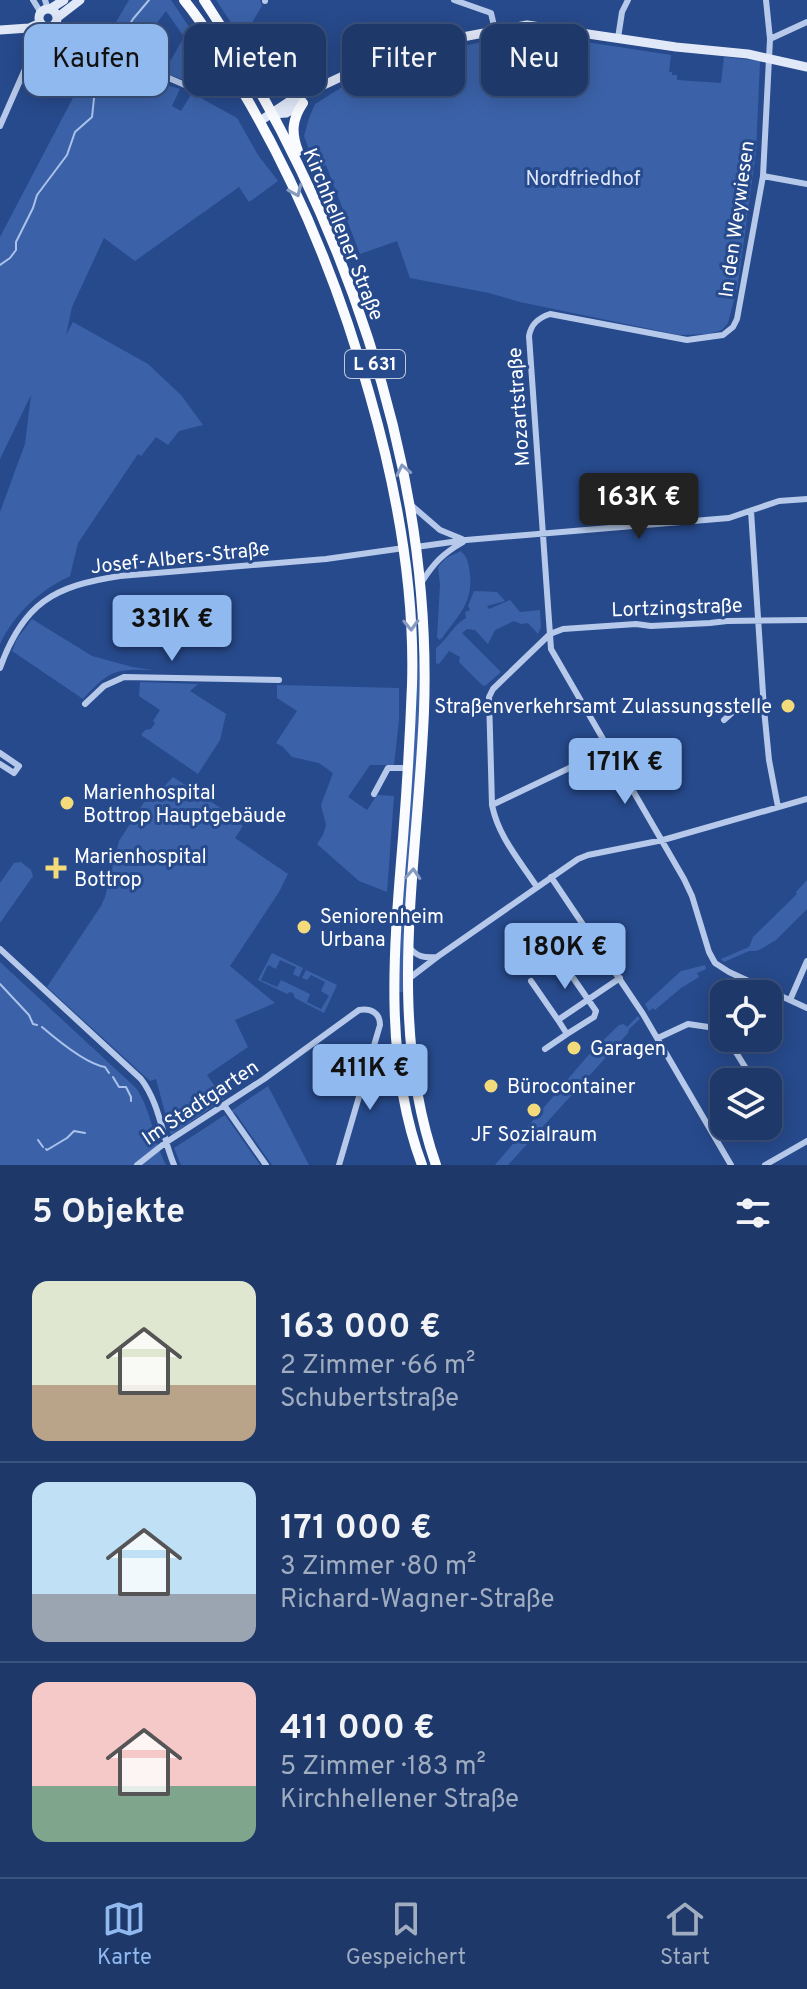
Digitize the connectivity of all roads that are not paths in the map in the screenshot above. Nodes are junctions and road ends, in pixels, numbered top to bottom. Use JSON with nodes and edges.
{"nodes":[{"id":1,"x":33,"y":0,"type":"edge"},
{"id":2,"x":64,"y":0,"type":"edge"},
{"id":3,"x":80,"y":0,"type":"edge"},
{"id":4,"x":184,"y":0,"type":"edge"},
{"id":5,"x":454,"y":0,"type":"edge"},
{"id":6,"x":628,"y":0,"type":"edge"},
{"id":7,"x":766,"y":0,"type":"edge"},
{"id":8,"x":206,"y":4,"type":"edge"},
{"id":9,"x":48,"y":13,"type":"edge"},
{"id":10,"x":807,"y":22,"type":"edge"},
{"id":11,"x":494,"y":24,"type":"edge"},
{"id":12,"x":24,"y":28,"type":"edge"},
{"id":13,"x":0,"y":30,"type":"edge"},
{"id":14,"x":481,"y":33,"type":"edge"},
{"id":15,"x":588,"y":34,"type":"edge"},
{"id":16,"x":618,"y":38,"type":"junction"},
{"id":17,"x":770,"y":39,"type":"junction"},
{"id":18,"x":769,"y":58,"type":"junction"},
{"id":19,"x":807,"y":67,"type":"edge"},
{"id":20,"x":24,"y":71,"type":"edge"},
{"id":21,"x":332,"y":81,"type":"junction"},
{"id":22,"x":184,"y":85,"type":"edge"},
{"id":23,"x":303,"y":103,"type":"junction"},
{"id":24,"x":273,"y":114,"type":"junction"},
{"id":25,"x":260,"y":121,"type":"junction"},
{"id":26,"x":0,"y":126,"type":"edge"},
{"id":27,"x":299,"y":164,"type":"junction"},
{"id":28,"x":763,"y":176,"type":"junction"},
{"id":29,"x":807,"y":184,"type":"edge"},
{"id":30,"x":717,"y":337,"type":"joint"},
{"id":31,"x":807,"y":499,"type":"edge"},
{"id":32,"x":411,"y":505,"type":"junction"},
{"id":33,"x":751,"y":511,"type":"junction"},
{"id":34,"x":543,"y":534,"type":"junction"},
{"id":35,"x":466,"y":540,"type":"junction"},
{"id":36,"x":417,"y":547,"type":"junction"},
{"id":37,"x":404,"y":548,"type":"junction"},
{"id":38,"x":421,"y":583,"type":"junction"},
{"id":39,"x":758,"y":620,"type":"junction"},
{"id":40,"x":807,"y":620,"type":"edge"},
{"id":41,"x":550,"y":634,"type":"junction"},
{"id":42,"x":0,"y":668,"type":"edge"},
{"id":43,"x":279,"y":680,"type":"dead end"},
{"id":44,"x":85,"y":704,"type":"dead end"},
{"id":45,"x":764,"y":709,"type":"junction"},
{"id":46,"x":724,"y":720,"type":"dead end"},
{"id":47,"x":609,"y":749,"type":"junction"},
{"id":48,"x":0,"y":753,"type":"edge"},
{"id":49,"x":0,"y":764,"type":"edge"},
{"id":50,"x":407,"y":768,"type":"junction"},
{"id":51,"x":374,"y":794,"type":"dead end"},
{"id":52,"x":807,"y":799,"type":"edge"},
{"id":53,"x":492,"y":805,"type":"junction"},
{"id":54,"x":778,"y":807,"type":"junction"},
{"id":55,"x":663,"y":840,"type":"junction"},
{"id":56,"x":551,"y":877,"type":"junction"},
{"id":57,"x":537,"y":887,"type":"junction"},
{"id":58,"x":409,"y":947,"type":"junction"},
{"id":59,"x":0,"y":949,"type":"edge"},
{"id":60,"x":558,"y":956,"type":"dead end"},
{"id":61,"x":437,"y":957,"type":"junction"},
{"id":62,"x":807,"y":961,"type":"edge"},
{"id":63,"x":620,"y":978,"type":"junction"},
{"id":64,"x":407,"y":980,"type":"junction"},
{"id":65,"x":531,"y":981,"type":"dead end"},
{"id":66,"x":589,"y":999,"type":"junction"},
{"id":67,"x":790,"y":1000,"type":"junction"},
{"id":68,"x":807,"y":1008,"type":"edge"},
{"id":69,"x":558,"y":1020,"type":"junction"},
{"id":70,"x":710,"y":1028,"type":"edge"},
{"id":71,"x":567,"y":1034,"type":"junction"},
{"id":72,"x":658,"y":1038,"type":"junction"},
{"id":73,"x":545,"y":1049,"type":"dead end"},
{"id":74,"x":373,"y":1051,"type":"junction"},
{"id":75,"x":402,"y":1085,"type":"junction"},
{"id":76,"x":224,"y":1105,"type":"junction"},
{"id":77,"x":807,"y":1141,"type":"edge"},
{"id":78,"x":165,"y":1143,"type":"junction"},
{"id":79,"x":137,"y":1165,"type":"edge"},
{"id":80,"x":174,"y":1165,"type":"edge"},
{"id":81,"x":266,"y":1165,"type":"edge"},
{"id":82,"x":339,"y":1165,"type":"edge"},
{"id":83,"x":422,"y":1165,"type":"edge"},
{"id":84,"x":436,"y":1165,"type":"edge"},
{"id":85,"x":731,"y":1165,"type":"edge"},
{"id":86,"x":765,"y":1165,"type":"edge"}],
"edges":[{"from":1,"to":9,"type":"street"},
{"from":2,"to":9,"type":"street"},
{"from":3,"to":9,"type":"street"},
{"from":4,"to":25,"type":"main road","name":"Kirchhellener Straße","number":"L 631"},
{"from":5,"to":11,"type":"street"},
{"from":6,"to":16,"type":"street"},
{"from":7,"to":17,"type":"street","name":"In den Weywiesen"},
{"from":8,"to":24,"type":"main road","name":"Kirchhellener Straße","number":"L 631"},
{"from":9,"to":22,"type":"street"},
{"from":10,"to":17,"type":"street"},
{"from":12,"to":13,"type":"street"},
{"from":14,"to":21,"type":"street"},
{"from":15,"to":16,"type":"street"},
{"from":16,"to":18,"type":"street"},
{"from":17,"to":18,"type":"street","name":"In den Weywiesen"},
{"from":18,"to":19,"type":"street"},
{"from":18,"to":28,"type":"street","name":"In den Weywiesen"},
{"from":20,"to":26,"type":"street"},
{"from":21,"to":23,"type":"street"},
{"from":21,"to":24,"type":"street"},
{"from":23,"to":24,"type":"street"},
{"from":23,"to":27,"type":"main road"},
{"from":24,"to":25,"type":"street"},
{"from":24,"to":27,"type":"main road","name":"Kirchhellener Straße","number":"L 631"},
{"from":25,"to":37,"type":"main road","name":"Kirchhellener Straße","number":"L 631","one_way":true},
{"from":32,"to":27,"type":"main road","name":"Kirchhellener Straße","number":"L 631","one_way":true},
{"from":28,"to":29,"type":"street"},
{"from":28,"to":30,"type":"street","name":"In den Weywiesen"},
{"from":30,"to":34,"type":"street","name":"Mozartstraße"},
{"from":31,"to":33,"type":"street"},
{"from":32,"to":35,"type":"street"},
{"from":32,"to":36,"type":"main road","name":"Kirchhellener Straße","number":"L 631"},
{"from":33,"to":34,"type":"street"},
{"from":33,"to":39,"type":"street"},
{"from":34,"to":35,"type":"street"},
{"from":34,"to":41,"type":"street","name":"Mozartstraße"},
{"from":35,"to":36,"type":"street"},
{"from":35,"to":38,"type":"street"},
{"from":36,"to":37,"type":"street"},
{"from":36,"to":38,"type":"main road","name":"Kirchhellener Straße","number":"L 631"},
{"from":37,"to":42,"type":"street","name":"Josef-Albers-Straße"},
{"from":37,"to":50,"type":"main road","name":"Kirchhellener Straße","number":"L 631","one_way":true},
{"from":58,"to":38,"type":"main road","name":"Kirchhellener Straße","number":"L 631","one_way":true},
{"from":39,"to":40,"type":"street","name":"Lortzingstraße"},
{"from":39,"to":41,"type":"street","name":"Lortzingstraße"},
{"from":39,"to":45,"type":"street"},
{"from":41,"to":47,"type":"street","name":"Mozartstraße"},
{"from":41,"to":53,"type":"street"},
{"from":43,"to":44,"type":"street"},
{"from":45,"to":46,"type":"street"},
{"from":45,"to":54,"type":"street"},
{"from":47,"to":53,"type":"street"},
{"from":47,"to":55,"type":"street","name":"Mozartstraße"},
{"from":48,"to":49,"type":"street"},
{"from":50,"to":51,"type":"street"},
{"from":50,"to":75,"type":"main road","name":"Kirchhellener Straße","number":"L 631"},
{"from":52,"to":54,"type":"street"},
{"from":53,"to":57,"type":"street"},
{"from":54,"to":55,"type":"street"},
{"from":55,"to":56,"type":"street"},
{"from":55,"to":67,"type":"street","name":"Mozartstraße"},
{"from":56,"to":57,"type":"street"},
{"from":56,"to":63,"type":"street"},
{"from":57,"to":61,"type":"street"},
{"from":58,"to":61,"type":"street"},
{"from":58,"to":64,"type":"main road","name":"Kirchhellener Straße","number":"L 631"},
{"from":59,"to":78,"type":"street"},
{"from":60,"to":66,"type":"street"},
{"from":61,"to":64,"type":"street"},
{"from":62,"to":67,"type":"street"},
{"from":63,"to":66,"type":"street"},
{"from":63,"to":72,"type":"street"},
{"from":64,"to":84,"type":"main road","number":"L 631"},
{"from":65,"to":69,"type":"street"},
{"from":66,"to":69,"type":"street"},
{"from":66,"to":71,"type":"street"},
{"from":67,"to":68,"type":"street","name":"Mozartstraße"},
{"from":69,"to":71,"type":"street"},
{"from":70,"to":72,"type":"street"},
{"from":71,"to":73,"type":"street"},
{"from":72,"to":85,"type":"street"},
{"from":74,"to":75,"type":"street"},
{"from":74,"to":76,"type":"street","name":"Im Stadtgarten"},
{"from":74,"to":82,"type":"street"},
{"from":75,"to":83,"type":"main road","number":"L 631"},
{"from":76,"to":78,"type":"street","name":"Im Stadtgarten"},
{"from":76,"to":81,"type":"street"},
{"from":77,"to":86,"type":"street"},
{"from":78,"to":79,"type":"street","name":"Im Stadtgarten"},
{"from":78,"to":80,"type":"street"}]}
